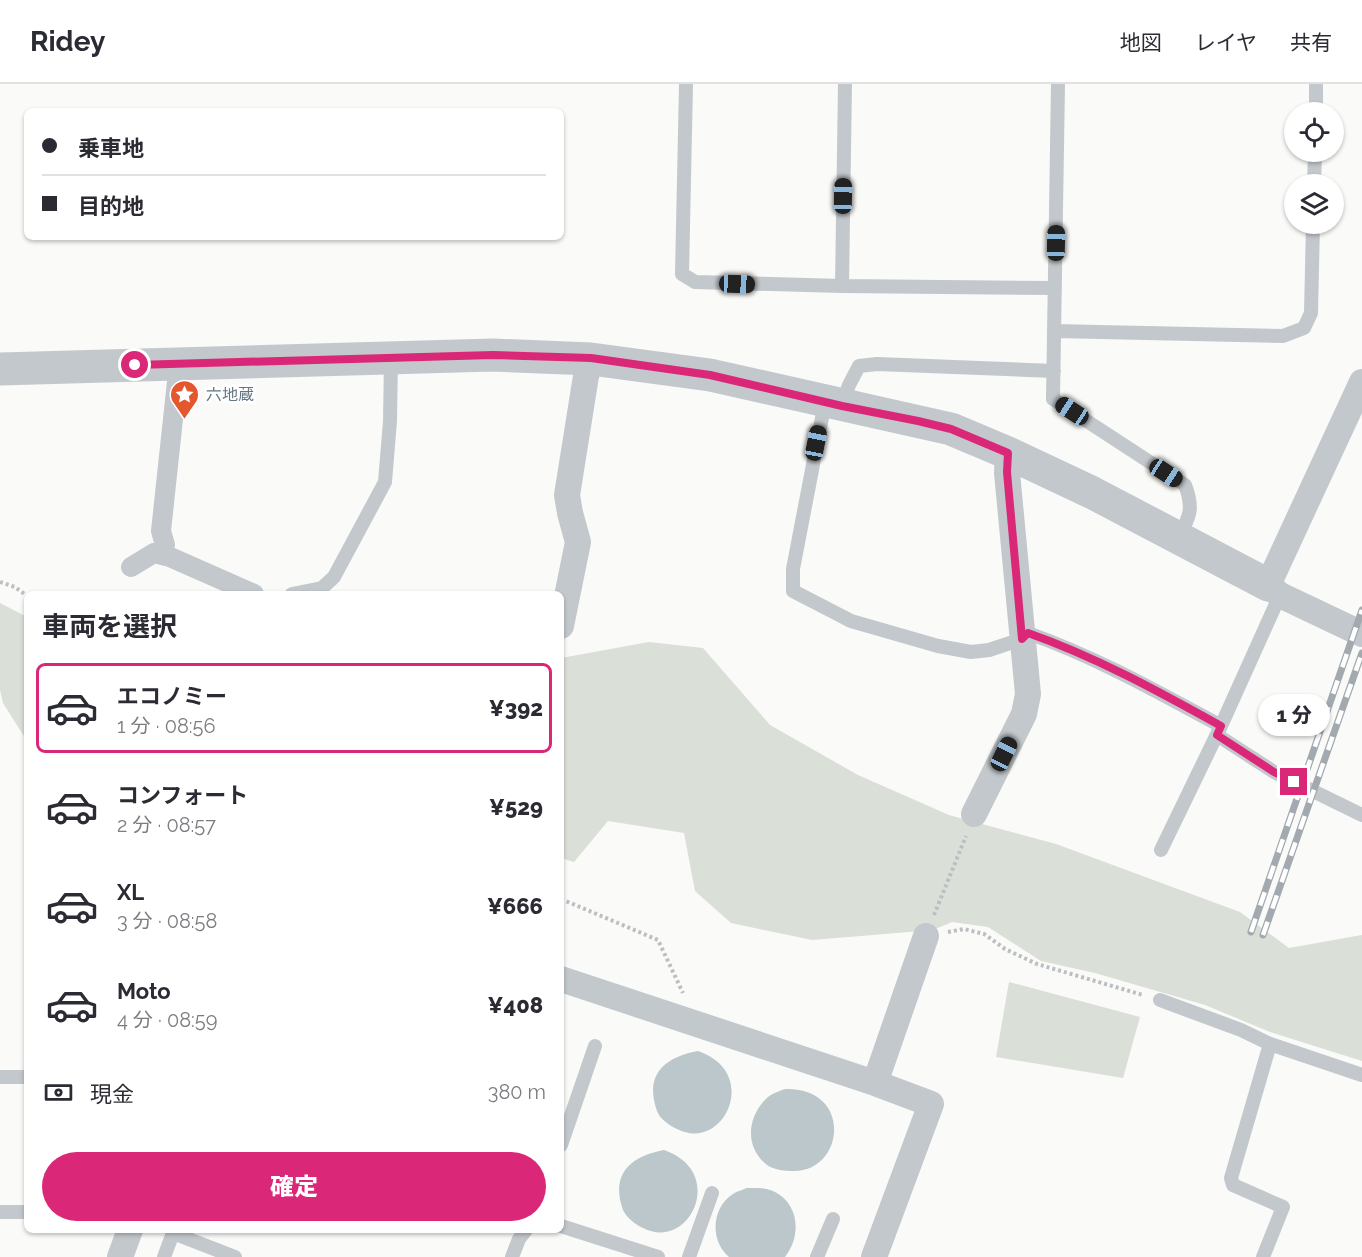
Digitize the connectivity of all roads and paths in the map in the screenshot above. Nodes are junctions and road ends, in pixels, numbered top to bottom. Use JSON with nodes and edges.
{"nodes":[{"id":1,"x":686,"y":84,"type":"edge"},
{"id":2,"x":845,"y":84,"type":"edge"},
{"id":3,"x":1058,"y":84,"type":"edge"},
{"id":4,"x":1316,"y":84,"type":"edge"},
{"id":5,"x":1316,"y":102,"type":"edge"},
{"id":6,"x":1313,"y":234,"type":"edge"},
{"id":7,"x":842,"y":286,"type":"junction"},
{"id":8,"x":1055,"y":288,"type":"junction"},
{"id":9,"x":1054,"y":332,"type":"junction"},
{"id":10,"x":391,"y":358,"type":"junction"},
{"id":11,"x":591,"y":358,"type":"junction"},
{"id":12,"x":179,"y":363,"type":"junction"},
{"id":13,"x":0,"y":369,"type":"edge"},
{"id":14,"x":1054,"y":371,"type":"junction"},
{"id":15,"x":1362,"y":381,"type":"edge"},
{"id":16,"x":833,"y":404,"type":"junction"},
{"id":17,"x":1008,"y":453,"type":"junction"},
{"id":18,"x":1178,"y":538,"type":"junction"},
{"id":19,"x":165,"y":544,"type":"dead end"},
{"id":20,"x":131,"y":567,"type":"dead end"},
{"id":21,"x":0,"y":582,"type":"edge"},
{"id":22,"x":1274,"y":590,"type":"junction"},
{"id":23,"x":247,"y":591,"type":"edge"},
{"id":24,"x":307,"y":591,"type":"edge"},
{"id":25,"x":24,"y":594,"type":"edge"},
{"id":26,"x":564,"y":611,"type":"edge"},
{"id":27,"x":1362,"y":634,"type":"edge"},
{"id":28,"x":1022,"y":639,"type":"junction"},
{"id":29,"x":1219,"y":730,"type":"junction"},
{"id":30,"x":974,"y":814,"type":"joint"},
{"id":31,"x":1362,"y":815,"type":"edge"},
{"id":32,"x":1161,"y":850,"type":"dead end"},
{"id":33,"x":564,"y":900,"type":"edge"},
{"id":34,"x":926,"y":936,"type":"junction"},
{"id":35,"x":564,"y":980,"type":"edge"},
{"id":36,"x":1160,"y":1000,"type":"joint"},
{"id":37,"x":699,"y":1027,"type":"junction"},
{"id":38,"x":1270,"y":1044,"type":"junction"},
{"id":39,"x":595,"y":1046,"type":"dead end"},
{"id":40,"x":1362,"y":1075,"type":"edge"},
{"id":41,"x":0,"y":1077,"type":"edge"},
{"id":42,"x":24,"y":1077,"type":"edge"},
{"id":43,"x":875,"y":1083,"type":"junction"},
{"id":44,"x":564,"y":1137,"type":"edge"},
{"id":45,"x":712,"y":1193,"type":"dead end"},
{"id":46,"x":0,"y":1212,"type":"edge"},
{"id":47,"x":24,"y":1212,"type":"edge"},
{"id":48,"x":833,"y":1219,"type":"dead end"},
{"id":49,"x":564,"y":1227,"type":"edge"},
{"id":50,"x":129,"y":1233,"type":"edge"},
{"id":51,"x":524,"y":1233,"type":"edge"},
{"id":52,"x":120,"y":1257,"type":"edge"},
{"id":53,"x":164,"y":1257,"type":"edge"},
{"id":54,"x":235,"y":1257,"type":"edge"},
{"id":55,"x":512,"y":1257,"type":"edge"},
{"id":56,"x":658,"y":1257,"type":"edge"},
{"id":57,"x":688,"y":1257,"type":"edge"},
{"id":58,"x":818,"y":1257,"type":"edge"},
{"id":59,"x":874,"y":1257,"type":"edge"},
{"id":60,"x":1263,"y":1257,"type":"edge"}],
"edges":[{"from":1,"to":7,"type":"lane"},
{"from":2,"to":7,"type":"lane"},
{"from":3,"to":8,"type":"lane"},
{"from":4,"to":5,"type":"lane"},
{"from":6,"to":9,"type":"lane"},
{"from":7,"to":8,"type":"lane"},
{"from":8,"to":9,"type":"lane"},
{"from":9,"to":14,"type":"lane"},
{"from":10,"to":11,"type":"street"},
{"from":10,"to":12,"type":"street"},
{"from":10,"to":24,"type":"lane"},
{"from":11,"to":16,"type":"street"},
{"from":11,"to":26,"type":"street"},
{"from":12,"to":13,"type":"street"},
{"from":12,"to":19,"type":"street"},
{"from":14,"to":16,"type":"lane"},
{"from":14,"to":18,"type":"lane"},
{"from":15,"to":22,"type":"street"},
{"from":16,"to":17,"type":"street"},
{"from":16,"to":28,"type":"lane"},
{"from":17,"to":18,"type":"street"},
{"from":17,"to":28,"type":"street"},
{"from":18,"to":22,"type":"street"},
{"from":20,"to":23,"type":"street"},
{"from":21,"to":25,"type":"path"},
{"from":22,"to":27,"type":"street"},
{"from":22,"to":29,"type":"lane"},
{"from":28,"to":29,"type":"lane"},
{"from":28,"to":30,"type":"street"},
{"from":29,"to":31,"type":"lane"},
{"from":29,"to":32,"type":"lane"},
{"from":30,"to":34,"type":"path"},
{"from":33,"to":37,"type":"path"},
{"from":34,"to":36,"type":"path"},
{"from":34,"to":43,"type":"street"},
{"from":35,"to":37,"type":"street"},
{"from":36,"to":38,"type":"lane"},
{"from":37,"to":43,"type":"street"},
{"from":38,"to":40,"type":"lane"},
{"from":38,"to":60,"type":"lane"},
{"from":39,"to":44,"type":"lane"},
{"from":41,"to":42,"type":"lane"},
{"from":43,"to":59,"type":"street"},
{"from":45,"to":57,"type":"lane"},
{"from":46,"to":47,"type":"lane"},
{"from":48,"to":58,"type":"lane"},
{"from":49,"to":56,"type":"lane"},
{"from":50,"to":52,"type":"street"},
{"from":51,"to":55,"type":"lane"},
{"from":53,"to":54,"type":"lane"}]}
